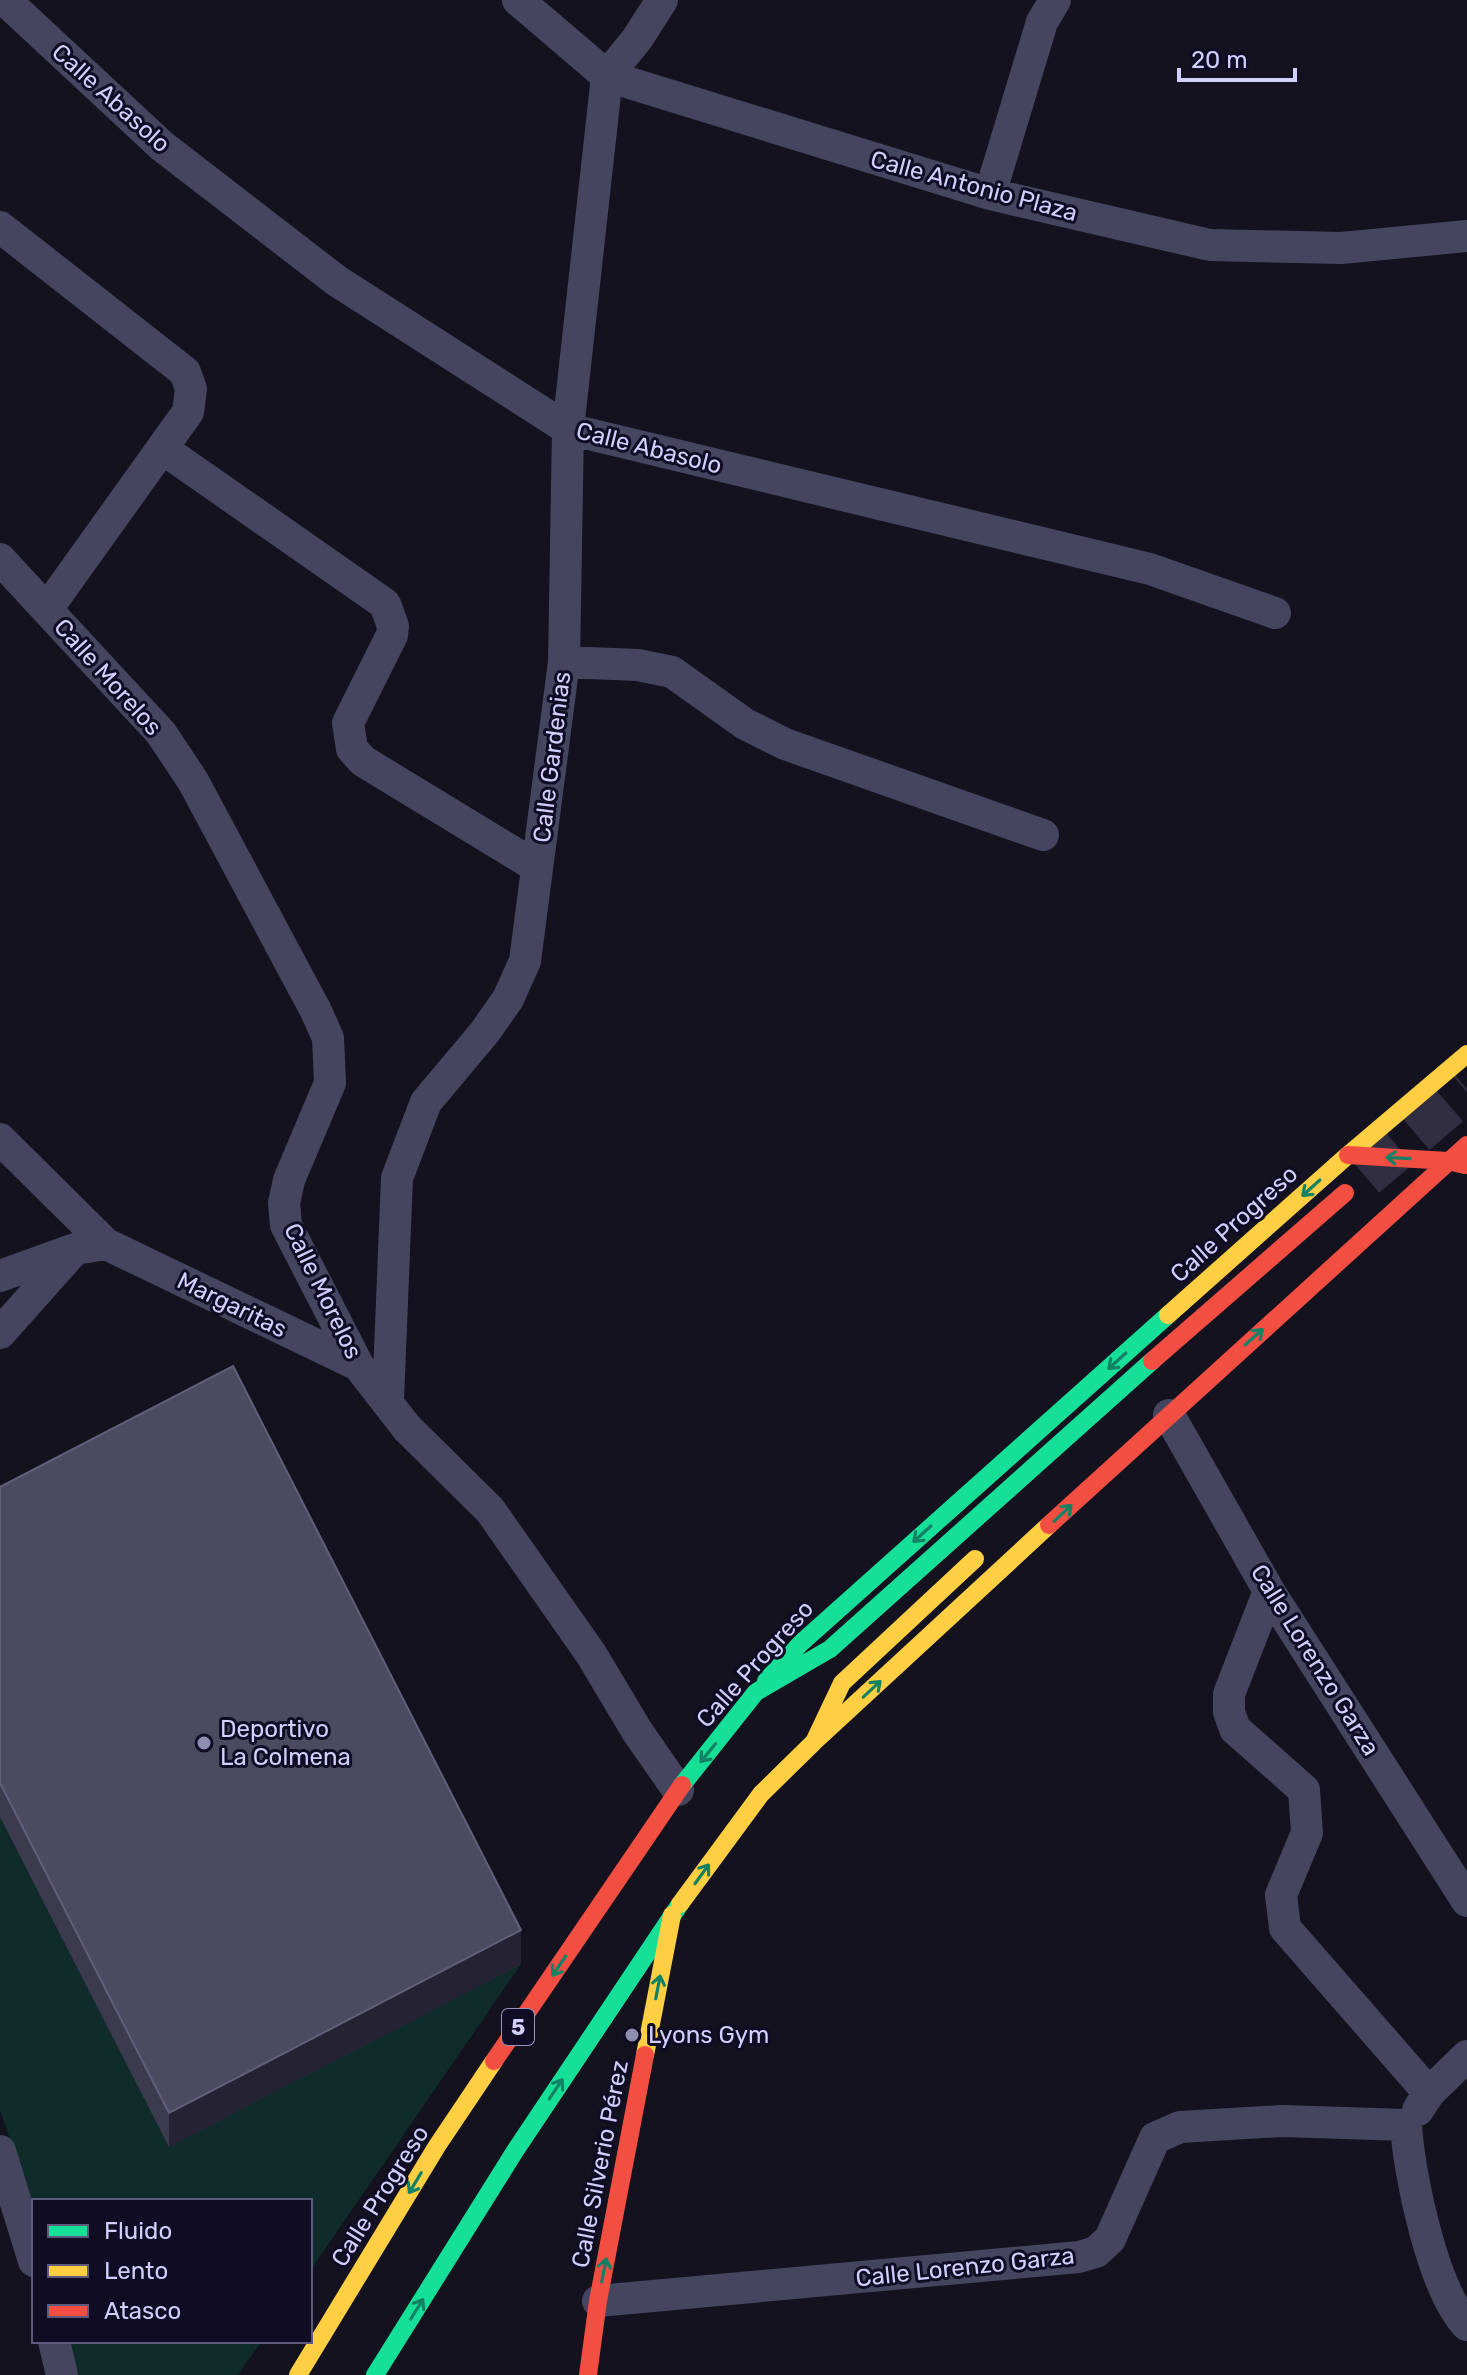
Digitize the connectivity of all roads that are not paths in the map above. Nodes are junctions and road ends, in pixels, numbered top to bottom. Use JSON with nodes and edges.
{"nodes":[{"id":1,"x":5,"y":0,"type":"edge"},
{"id":2,"x":518,"y":0,"type":"edge"},
{"id":3,"x":662,"y":0,"type":"edge"},
{"id":4,"x":1055,"y":0,"type":"edge"},
{"id":5,"x":607,"y":76,"type":"junction"},
{"id":6,"x":990,"y":194,"type":"junction"},
{"id":7,"x":0,"y":227,"type":"edge"},
{"id":8,"x":1467,"y":236,"type":"edge"},
{"id":9,"x":568,"y":429,"type":"junction"},
{"id":10,"x":163,"y":449,"type":"junction"},
{"id":11,"x":0,"y":559,"type":"edge"},
{"id":12,"x":47,"y":609,"type":"junction"},
{"id":13,"x":1275,"y":613,"type":"dead end"},
{"id":14,"x":564,"y":662,"type":"junction"},
{"id":15,"x":1043,"y":835,"type":"dead end"},
{"id":16,"x":537,"y":867,"type":"junction"},
{"id":17,"x":1467,"y":1054,"type":"edge"},
{"id":18,"x":0,"y":1139,"type":"edge"},
{"id":19,"x":1467,"y":1145,"type":"edge"},
{"id":20,"x":1447,"y":1153,"type":"junction"},
{"id":21,"x":1348,"y":1155,"type":"junction"},
{"id":22,"x":1467,"y":1166,"type":"edge"},
{"id":23,"x":1345,"y":1193,"type":"dead end"},
{"id":24,"x":106,"y":1244,"type":"junction"},
{"id":25,"x":75,"y":1249,"type":"junction"},
{"id":26,"x":0,"y":1276,"type":"edge"},
{"id":27,"x":0,"y":1333,"type":"edge"},
{"id":28,"x":358,"y":1365,"type":"junction"},
{"id":29,"x":388,"y":1400,"type":"junction"},
{"id":30,"x":1169,"y":1415,"type":"junction"},
{"id":31,"x":991,"y":1543,"type":"dead end"},
{"id":32,"x":1269,"y":1591,"type":"junction"},
{"id":33,"x":756,"y":1692,"type":"junction"},
{"id":34,"x":814,"y":1742,"type":"junction"},
{"id":35,"x":678,"y":1790,"type":"junction"},
{"id":36,"x":1467,"y":1901,"type":"edge"},
{"id":37,"x":672,"y":1915,"type":"junction"},
{"id":38,"x":1467,"y":2056,"type":"edge"},
{"id":39,"x":1429,"y":2093,"type":"junction"},
{"id":40,"x":1406,"y":2125,"type":"junction"},
{"id":41,"x":0,"y":2151,"type":"edge"},
{"id":42,"x":32,"y":2255,"type":"edge"},
{"id":43,"x":598,"y":2301,"type":"junction"},
{"id":44,"x":1467,"y":2325,"type":"edge"},
{"id":45,"x":54,"y":2343,"type":"edge"},
{"id":46,"x":62,"y":2375,"type":"edge"},
{"id":47,"x":298,"y":2375,"type":"edge"},
{"id":48,"x":375,"y":2375,"type":"edge"},
{"id":49,"x":588,"y":2375,"type":"edge"}],
"edges":[{"from":1,"to":9,"type":"street","name":"Calle Abasolo"},
{"from":2,"to":5,"type":"street","name":"Calle Antonio Plaza"},
{"from":3,"to":5,"type":"street"},
{"from":4,"to":6,"type":"street"},
{"from":5,"to":6,"type":"street","name":"Calle Antonio Plaza"},
{"from":5,"to":9,"type":"street","name":"Calle Gardenias"},
{"from":6,"to":8,"type":"street","name":"Calle Antonio Plaza"},
{"from":7,"to":10,"type":"street"},
{"from":9,"to":13,"type":"street","name":"Calle Abasolo"},
{"from":9,"to":14,"type":"street","name":"Calle Gardenias"},
{"from":10,"to":12,"type":"street"},
{"from":10,"to":16,"type":"street"},
{"from":11,"to":12,"type":"street","name":"Calle Morelos"},
{"from":12,"to":28,"type":"street","name":"Calle Morelos"},
{"from":14,"to":15,"type":"street"},
{"from":14,"to":16,"type":"street","name":"Calle Gardenias"},
{"from":16,"to":29,"type":"street","name":"Calle Gardenias"},
{"from":17,"to":21,"type":"main road","name":"Calle Progreso","number":"5"},
{"from":18,"to":24,"type":"street","name":"Margaritas"},
{"from":19,"to":20,"type":"main road"},
{"from":20,"to":21,"type":"main road","one_way":true},
{"from":20,"to":22,"type":"main road"},
{"from":30,"to":20,"type":"main road","one_way":true},
{"from":21,"to":33,"type":"main road","name":"Calle Progreso","number":"5","one_way":true},
{"from":23,"to":33,"type":"main road"},
{"from":24,"to":25,"type":"street"},
{"from":24,"to":28,"type":"street","name":"Margaritas"},
{"from":25,"to":26,"type":"street"},
{"from":25,"to":27,"type":"street"},
{"from":28,"to":29,"type":"street","name":"Calle Morelos"},
{"from":29,"to":35,"type":"street","name":"Calle Morelos"},
{"from":30,"to":32,"type":"street","name":"Calle Lorenzo Garza"},
{"from":34,"to":30,"type":"main road","one_way":true},
{"from":31,"to":34,"type":"main road"},
{"from":32,"to":36,"type":"street","name":"Calle Lorenzo Garza"},
{"from":32,"to":39,"type":"street"},
{"from":33,"to":35,"type":"main road","name":"Calle Progreso","number":"5","one_way":true},
{"from":37,"to":34,"type":"main road","one_way":true},
{"from":35,"to":47,"type":"main road","name":"Calle Progreso","number":"5","one_way":true},
{"from":43,"to":37,"type":"main road","name":"Calle Silverio Pérez","one_way":true},
{"from":48,"to":37,"type":"main road","one_way":true},
{"from":38,"to":39,"type":"street"},
{"from":39,"to":40,"type":"street"},
{"from":40,"to":43,"type":"street","name":"Calle Lorenzo Garza"},
{"from":40,"to":44,"type":"street"},
{"from":41,"to":42,"type":"street"},
{"from":43,"to":49,"type":"main road","name":"Calle Silverio Pérez"},
{"from":45,"to":46,"type":"street"}]}
